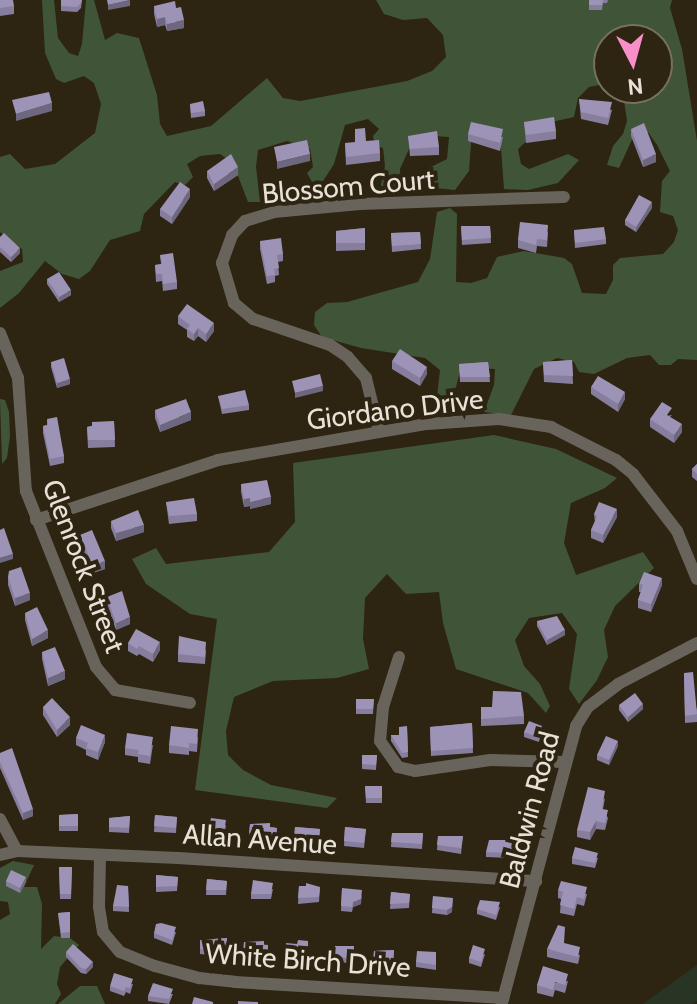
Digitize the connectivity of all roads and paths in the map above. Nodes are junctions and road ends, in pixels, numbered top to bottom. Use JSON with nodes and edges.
{"nodes":[{"id":1,"x":564,"y":197,"type":"dead end"},
{"id":2,"x":0,"y":333,"type":"edge"},
{"id":3,"x":379,"y":431,"type":"junction"},
{"id":4,"x":36,"y":520,"type":"junction"},
{"id":5,"x":697,"y":579,"type":"edge"},
{"id":6,"x":697,"y":643,"type":"edge"},
{"id":7,"x":399,"y":657,"type":"dead end"},
{"id":8,"x":190,"y":703,"type":"dead end"},
{"id":9,"x":565,"y":762,"type":"junction"},
{"id":10,"x":0,"y":819,"type":"edge"},
{"id":11,"x":17,"y":851,"type":"junction"},
{"id":12,"x":0,"y":855,"type":"edge"},
{"id":13,"x":100,"y":856,"type":"junction"},
{"id":14,"x":536,"y":881,"type":"junction"},
{"id":15,"x":503,"y":1001,"type":"edge"}],
"edges":[{"from":1,"to":3,"type":"street","name":"Blossom Court"},
{"from":2,"to":4,"type":"street","name":"Glenrock Street"},
{"from":3,"to":4,"type":"street","name":"Giordano Drive"},
{"from":3,"to":5,"type":"street","name":"Giordano Drive"},
{"from":4,"to":8,"type":"street","name":"Glenrock Street"},
{"from":6,"to":9,"type":"street","name":"Baldwin Road"},
{"from":7,"to":9,"type":"street"},
{"from":9,"to":14,"type":"street","name":"Baldwin Road"},
{"from":10,"to":11,"type":"street"},
{"from":11,"to":12,"type":"street","name":"Allan Avenue"},
{"from":11,"to":13,"type":"street","name":"Allan Avenue"},
{"from":13,"to":14,"type":"street","name":"Allan Avenue"},
{"from":13,"to":15,"type":"street","name":"White Birch Drive"},
{"from":14,"to":15,"type":"street","name":"Baldwin Road"}]}
